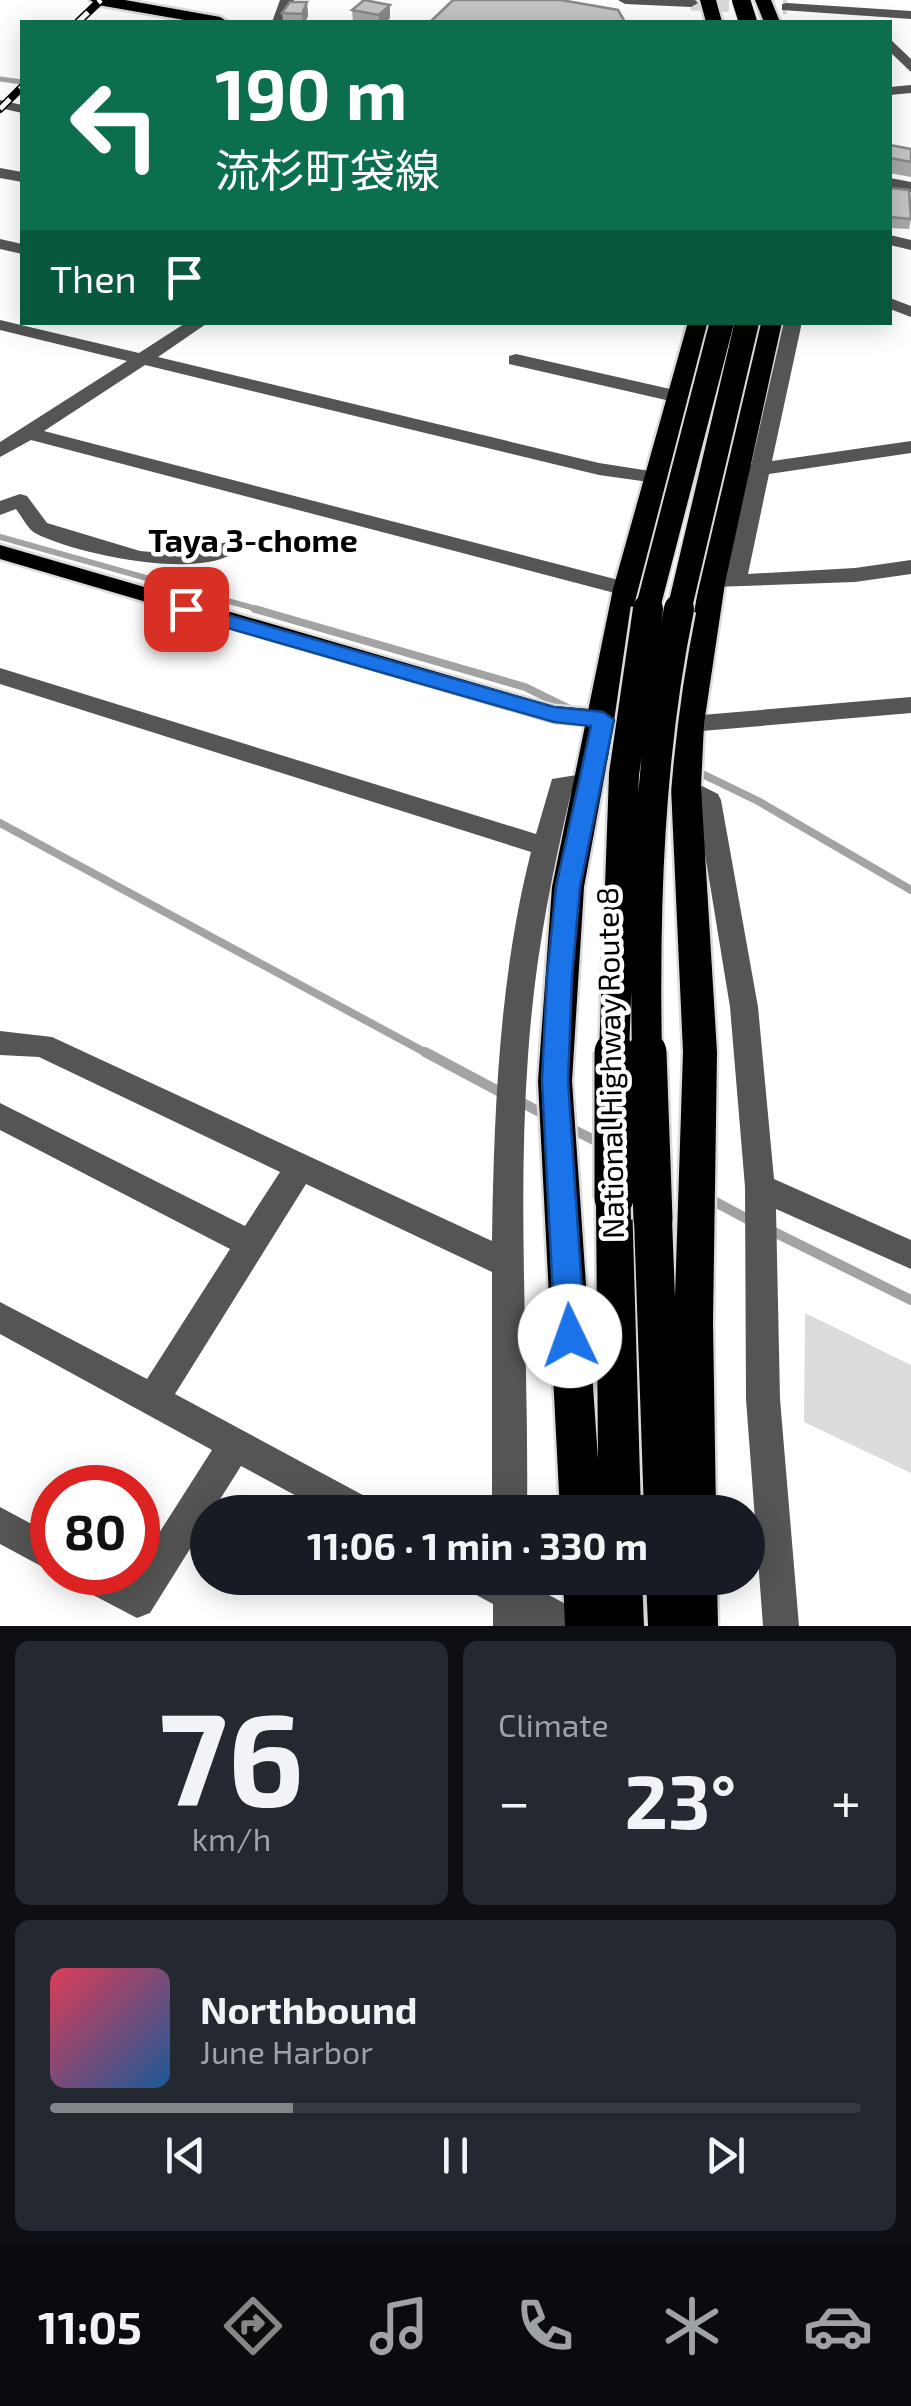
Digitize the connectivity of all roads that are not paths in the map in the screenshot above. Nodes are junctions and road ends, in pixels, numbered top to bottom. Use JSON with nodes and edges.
{"nodes":[{"id":1,"x":98,"y":0,"type":"edge"},
{"id":2,"x":625,"y":0,"type":"edge"},
{"id":3,"x":700,"y":2,"type":"edge"},
{"id":4,"x":786,"y":7,"type":"dead end"},
{"id":5,"x":827,"y":10,"type":"edge"},
{"id":6,"x":911,"y":15,"type":"edge"},
{"id":7,"x":881,"y":18,"type":"edge"},
{"id":8,"x":209,"y":20,"type":"edge"},
{"id":9,"x":892,"y":45,"type":"edge"},
{"id":10,"x":911,"y":68,"type":"edge"},
{"id":11,"x":0,"y":325,"type":"edge"},
{"id":12,"x":195,"y":325,"type":"edge"},
{"id":13,"x":698,"y":325,"type":"edge"},
{"id":14,"x":721,"y":325,"type":"edge"},
{"id":15,"x":746,"y":325,"type":"edge"},
{"id":16,"x":771,"y":325,"type":"edge"},
{"id":17,"x":792,"y":325,"type":"edge"},
{"id":18,"x":145,"y":358,"type":"junction"},
{"id":19,"x":516,"y":360,"type":"dead end"},
{"id":20,"x":679,"y":397,"type":"junction"},
{"id":21,"x":29,"y":433,"type":"junction"},
{"id":22,"x":911,"y":447,"type":"edge"},
{"id":23,"x":0,"y":450,"type":"edge"},
{"id":24,"x":749,"y":471,"type":"junction"},
{"id":25,"x":656,"y":477,"type":"junction"},
{"id":26,"x":0,"y":508,"type":"edge"},
{"id":27,"x":228,"y":549,"type":"dead end"},
{"id":28,"x":0,"y":552,"type":"edge"},
{"id":29,"x":87,"y":561,"type":"junction"},
{"id":30,"x":911,"y":567,"type":"edge"},
{"id":31,"x":724,"y":582,"type":"junction"},
{"id":32,"x":626,"y":589,"type":"junction"},
{"id":33,"x":0,"y":676,"type":"edge"},
{"id":34,"x":911,"y":705,"type":"edge"},
{"id":35,"x":603,"y":720,"type":"junction"},
{"id":36,"x":690,"y":724,"type":"junction"},
{"id":37,"x":589,"y":782,"type":"junction"},
{"id":38,"x":686,"y":787,"type":"junction"},
{"id":39,"x":543,"y":846,"type":"junction"},
{"id":40,"x":0,"y":1043,"type":"edge"},
{"id":41,"x":0,"y":1116,"type":"edge"},
{"id":42,"x":300,"y":1168,"type":"junction"},
{"id":43,"x":760,"y":1187,"type":"junction"},
{"id":44,"x":252,"y":1245,"type":"junction"},
{"id":45,"x":911,"y":1255,"type":"edge"},
{"id":46,"x":509,"y":1266,"type":"junction"},
{"id":47,"x":0,"y":1317,"type":"edge"},
{"id":48,"x":153,"y":1399,"type":"junction"},
{"id":49,"x":235,"y":1445,"type":"junction"},
{"id":50,"x":328,"y":1495,"type":"edge"},
{"id":51,"x":510,"y":1495,"type":"edge"},
{"id":52,"x":580,"y":1495,"type":"edge"},
{"id":53,"x":620,"y":1495,"type":"edge"},
{"id":54,"x":665,"y":1495,"type":"edge"},
{"id":55,"x":696,"y":1495,"type":"edge"},
{"id":56,"x":0,"y":1525,"type":"edge"},
{"id":57,"x":30,"y":1542,"type":"edge"},
{"id":58,"x":160,"y":1565,"type":"edge"},
{"id":59,"x":505,"y":1595,"type":"edge"},
{"id":60,"x":585,"y":1595,"type":"edge"},
{"id":61,"x":621,"y":1595,"type":"edge"},
{"id":62,"x":669,"y":1595,"type":"edge"},
{"id":63,"x":696,"y":1595,"type":"edge"},
{"id":64,"x":568,"y":1626,"type":"edge"},
{"id":65,"x":588,"y":1626,"type":"edge"},
{"id":66,"x":622,"y":1626,"type":"edge"},
{"id":67,"x":670,"y":1626,"type":"edge"},
{"id":68,"x":696,"y":1626,"type":"edge"},
{"id":69,"x":780,"y":1626,"type":"edge"}],
"edges":[{"from":1,"to":8,"type":"highway"},
{"from":2,"to":3,"type":"street"},
{"from":4,"to":5,"type":"street"},
{"from":5,"to":7,"type":"street"},
{"from":6,"to":7,"type":"street"},
{"from":9,"to":10,"type":"street"},
{"from":11,"to":18,"type":"street"},
{"from":12,"to":18,"type":"street"},
{"from":13,"to":20,"type":"highway"},
{"from":14,"to":53,"type":"highway","name":"National Highway Route 8","bridge":true},
{"from":15,"to":54,"type":"highway","name":"National Highway Route 8","bridge":true},
{"from":16,"to":24,"type":"highway"},
{"from":17,"to":24,"type":"street"},
{"from":18,"to":21,"type":"street"},
{"from":18,"to":25,"type":"street"},
{"from":19,"to":20,"type":"street"},
{"from":20,"to":25,"type":"highway"},
{"from":21,"to":23,"type":"street"},
{"from":21,"to":32,"type":"street"},
{"from":22,"to":24,"type":"street"},
{"from":24,"to":31,"type":"highway"},
{"from":25,"to":32,"type":"highway"},
{"from":26,"to":29,"type":"street"},
{"from":27,"to":29,"type":"street"},
{"from":28,"to":29,"type":"main road"},
{"from":29,"to":35,"type":"main road"},
{"from":30,"to":31,"type":"street"},
{"from":31,"to":36,"type":"highway"},
{"from":32,"to":35,"type":"highway"},
{"from":33,"to":39,"type":"street"},
{"from":34,"to":36,"type":"street"},
{"from":35,"to":36,"type":"main road"},
{"from":35,"to":37,"type":"highway"},
{"from":36,"to":38,"type":"highway"},
{"from":37,"to":39,"type":"street"},
{"from":37,"to":52,"type":"highway"},
{"from":38,"to":43,"type":"street"},
{"from":38,"to":55,"type":"highway"},
{"from":39,"to":46,"type":"street"},
{"from":40,"to":42,"type":"street"},
{"from":41,"to":44,"type":"street"},
{"from":42,"to":44,"type":"street"},
{"from":42,"to":46,"type":"street"},
{"from":43,"to":45,"type":"street"},
{"from":43,"to":69,"type":"street"},
{"from":44,"to":48,"type":"street"},
{"from":46,"to":51,"type":"street"},
{"from":47,"to":48,"type":"street"},
{"from":48,"to":49,"type":"street"},
{"from":49,"to":50,"type":"street"},
{"from":49,"to":58,"type":"street"},
{"from":56,"to":57,"type":"street"},
{"from":59,"to":64,"type":"street"},
{"from":60,"to":65,"type":"highway"},
{"from":61,"to":66,"type":"highway"},
{"from":62,"to":67,"type":"highway"},
{"from":63,"to":68,"type":"highway"}]}
